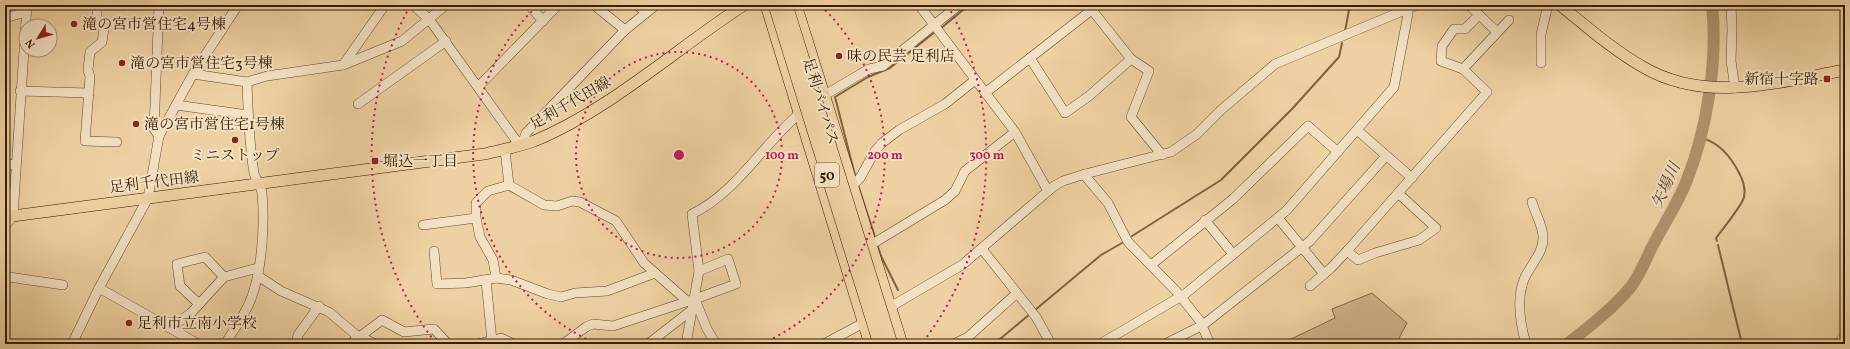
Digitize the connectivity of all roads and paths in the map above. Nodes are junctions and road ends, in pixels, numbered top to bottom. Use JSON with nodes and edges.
{"nodes":[{"id":1,"x":97,"y":5,"type":"edge"},
{"id":2,"x":159,"y":5,"type":"edge"},
{"id":3,"x":238,"y":5,"type":"edge"},
{"id":4,"x":385,"y":5,"type":"edge"},
{"id":5,"x":413,"y":5,"type":"edge"},
{"id":6,"x":446,"y":5,"type":"edge"},
{"id":7,"x":529,"y":5,"type":"edge"},
{"id":8,"x":558,"y":5,"type":"edge"},
{"id":9,"x":594,"y":5,"type":"edge"},
{"id":10,"x":637,"y":5,"type":"edge"},
{"id":11,"x":656,"y":5,"type":"edge"},
{"id":12,"x":744,"y":5,"type":"edge"},
{"id":13,"x":766,"y":5,"type":"edge"},
{"id":14,"x":775,"y":5,"type":"edge"},
{"id":15,"x":786,"y":5,"type":"edge"},
{"id":16,"x":795,"y":5,"type":"edge"},
{"id":17,"x":919,"y":5,"type":"edge"},
{"id":18,"x":959,"y":5,"type":"edge"},
{"id":19,"x":1417,"y":5,"type":"edge"},
{"id":20,"x":1469,"y":5,"type":"edge"},
{"id":21,"x":1548,"y":5,"type":"edge"},
{"id":22,"x":1560,"y":5,"type":"edge"},
{"id":23,"x":1731,"y":5,"type":"edge"},
{"id":24,"x":1092,"y":6,"type":"edge"},
{"id":25,"x":27,"y":8,"type":"edge"},
{"id":26,"x":1407,"y":9,"type":"junction"},
{"id":27,"x":646,"y":13,"type":"junction"},
{"id":28,"x":1479,"y":15,"type":"junction"},
{"id":29,"x":5,"y":18,"type":"edge"},
{"id":30,"x":430,"y":19,"type":"junction"},
{"id":31,"x":543,"y":20,"type":"junction"},
{"id":32,"x":1509,"y":20,"type":"dead end"},
{"id":33,"x":934,"y":26,"type":"junction"},
{"id":34,"x":625,"y":30,"type":"junction"},
{"id":35,"x":1497,"y":32,"type":"junction"},
{"id":36,"x":446,"y":42,"type":"junction"},
{"id":37,"x":1030,"y":58,"type":"junction"},
{"id":38,"x":1131,"y":59,"type":"junction"},
{"id":39,"x":1541,"y":63,"type":"dead end"},
{"id":40,"x":343,"y":65,"type":"junction"},
{"id":41,"x":1463,"y":69,"type":"junction"},
{"id":42,"x":1845,"y":70,"type":"edge"},
{"id":43,"x":193,"y":74,"type":"junction"},
{"id":44,"x":975,"y":80,"type":"junction"},
{"id":45,"x":247,"y":82,"type":"junction"},
{"id":46,"x":478,"y":87,"type":"junction"},
{"id":47,"x":1735,"y":88,"type":"junction"},
{"id":48,"x":20,"y":91,"type":"junction"},
{"id":49,"x":89,"y":93,"type":"junction"},
{"id":50,"x":985,"y":93,"type":"junction"},
{"id":51,"x":823,"y":96,"type":"junction"},
{"id":52,"x":358,"y":104,"type":"dead end"},
{"id":53,"x":176,"y":105,"type":"junction"},
{"id":54,"x":800,"y":113,"type":"junction"},
{"id":55,"x":248,"y":115,"type":"junction"},
{"id":56,"x":1357,"y":130,"type":"junction"},
{"id":57,"x":1015,"y":132,"type":"junction"},
{"id":58,"x":159,"y":136,"type":"junction"},
{"id":59,"x":117,"y":142,"type":"dead end"},
{"id":60,"x":522,"y":145,"type":"junction"},
{"id":61,"x":504,"y":150,"type":"junction"},
{"id":62,"x":1338,"y":152,"type":"junction"},
{"id":63,"x":1162,"y":155,"type":"junction"},
{"id":64,"x":1386,"y":156,"type":"junction"},
{"id":65,"x":15,"y":164,"type":"junction"},
{"id":66,"x":5,"y":165,"type":"edge"},
{"id":67,"x":1085,"y":174,"type":"junction"},
{"id":68,"x":1412,"y":178,"type":"junction"},
{"id":69,"x":258,"y":183,"type":"junction"},
{"id":70,"x":509,"y":185,"type":"junction"},
{"id":71,"x":851,"y":187,"type":"junction"},
{"id":72,"x":1048,"y":191,"type":"junction"},
{"id":73,"x":1399,"y":194,"type":"junction"},
{"id":74,"x":148,"y":198,"type":"junction"},
{"id":75,"x":1532,"y":202,"type":"dead end"},
{"id":76,"x":9,"y":216,"type":"edge"},
{"id":77,"x":476,"y":218,"type":"junction"},
{"id":78,"x":1278,"y":218,"type":"junction"},
{"id":79,"x":1205,"y":220,"type":"junction"},
{"id":80,"x":423,"y":225,"type":"dead end"},
{"id":81,"x":5,"y":226,"type":"edge"},
{"id":82,"x":869,"y":246,"type":"junction"},
{"id":83,"x":1302,"y":248,"type":"junction"},
{"id":84,"x":982,"y":249,"type":"junction"},
{"id":85,"x":434,"y":251,"type":"dead end"},
{"id":86,"x":1347,"y":251,"type":"junction"},
{"id":87,"x":1234,"y":254,"type":"junction"},
{"id":88,"x":1151,"y":265,"type":"junction"},
{"id":89,"x":699,"y":271,"type":"junction"},
{"id":90,"x":258,"y":272,"type":"junction"},
{"id":91,"x":655,"y":273,"type":"junction"},
{"id":92,"x":1324,"y":274,"type":"junction"},
{"id":93,"x":9,"y":277,"type":"dead end"},
{"id":94,"x":224,"y":277,"type":"junction"},
{"id":95,"x":496,"y":278,"type":"junction"},
{"id":96,"x":486,"y":280,"type":"junction"},
{"id":97,"x":63,"y":285,"type":"dead end"},
{"id":98,"x":1310,"y":286,"type":"dead end"},
{"id":99,"x":99,"y":288,"type":"junction"},
{"id":100,"x":1018,"y":293,"type":"junction"},
{"id":101,"x":1181,"y":297,"type":"junction"},
{"id":102,"x":691,"y":303,"type":"junction"},
{"id":103,"x":199,"y":304,"type":"junction"},
{"id":104,"x":319,"y":306,"type":"junction"},
{"id":105,"x":890,"y":307,"type":"junction"},
{"id":106,"x":866,"y":323,"type":"junction"},
{"id":107,"x":1203,"y":325,"type":"junction"},
{"id":108,"x":170,"y":328,"type":"junction"},
{"id":109,"x":1845,"y":334,"type":"edge"},
{"id":110,"x":359,"y":336,"type":"junction"},
{"id":111,"x":492,"y":341,"type":"junction"},
{"id":112,"x":72,"y":344,"type":"edge"},
{"id":113,"x":198,"y":344,"type":"edge"},
{"id":114,"x":226,"y":344,"type":"edge"},
{"id":115,"x":296,"y":344,"type":"edge"},
{"id":116,"x":350,"y":344,"type":"edge"},
{"id":117,"x":375,"y":344,"type":"edge"},
{"id":118,"x":448,"y":344,"type":"edge"},
{"id":119,"x":478,"y":344,"type":"edge"},
{"id":120,"x":514,"y":344,"type":"edge"},
{"id":121,"x":563,"y":344,"type":"edge"},
{"id":122,"x":648,"y":344,"type":"edge"},
{"id":123,"x":686,"y":344,"type":"edge"},
{"id":124,"x":716,"y":344,"type":"edge"},
{"id":125,"x":824,"y":344,"type":"edge"},
{"id":126,"x":871,"y":344,"type":"edge"},
{"id":127,"x":880,"y":344,"type":"edge"},
{"id":128,"x":891,"y":344,"type":"edge"},
{"id":129,"x":901,"y":344,"type":"edge"},
{"id":130,"x":954,"y":344,"type":"edge"},
{"id":131,"x":1051,"y":344,"type":"edge"},
{"id":132,"x":1100,"y":344,"type":"edge"},
{"id":133,"x":1165,"y":344,"type":"edge"},
{"id":134,"x":1210,"y":344,"type":"edge"},
{"id":135,"x":1526,"y":344,"type":"edge"},
{"id":136,"x":1839,"y":344,"type":"edge"}],
"edges":[{"from":1,"to":49,"type":"street"},
{"from":2,"to":58,"type":"street"},
{"from":3,"to":43,"type":"street"},
{"from":4,"to":40,"type":"street"},
{"from":5,"to":30,"type":"street"},
{"from":6,"to":30,"type":"street"},
{"from":7,"to":31,"type":"street"},
{"from":8,"to":31,"type":"street"},
{"from":9,"to":34,"type":"street"},
{"from":10,"to":27,"type":"street"},
{"from":11,"to":27,"type":"street"},
{"from":12,"to":60,"type":"main road","name":"足利千代田線"},
{"from":13,"to":54,"type":"highway","number":"50"},
{"from":14,"to":127,"type":"highway","name":"足利バイパス","number":"50","bridge":true},
{"from":15,"to":128,"type":"highway","name":"足利バイパス","number":"50","bridge":true},
{"from":16,"to":51,"type":"highway","number":"50"},
{"from":17,"to":33,"type":"street"},
{"from":18,"to":33,"type":"street"},
{"from":19,"to":26,"type":"street"},
{"from":20,"to":28,"type":"street"},
{"from":21,"to":39,"type":"street"},
{"from":22,"to":47,"type":"main road"},
{"from":23,"to":47,"type":"street"},
{"from":24,"to":37,"type":"street"},
{"from":24,"to":38,"type":"street"},
{"from":25,"to":29,"type":"street"},
{"from":25,"to":48,"type":"street"},
{"from":26,"to":56,"type":"street"},
{"from":26,"to":63,"type":"street"},
{"from":27,"to":34,"type":"street"},
{"from":28,"to":35,"type":"street"},
{"from":28,"to":41,"type":"street"},
{"from":30,"to":36,"type":"street"},
{"from":30,"to":40,"type":"street"},
{"from":31,"to":46,"type":"street"},
{"from":32,"to":35,"type":"street"},
{"from":33,"to":44,"type":"street"},
{"from":33,"to":51,"type":"street"},
{"from":34,"to":60,"type":"street"},
{"from":35,"to":41,"type":"street"},
{"from":36,"to":46,"type":"street"},
{"from":36,"to":52,"type":"street"},
{"from":37,"to":38,"type":"street"},
{"from":37,"to":50,"type":"street"},
{"from":38,"to":63,"type":"street"},
{"from":40,"to":45,"type":"street"},
{"from":41,"to":68,"type":"street"},
{"from":42,"to":47,"type":"main road"},
{"from":43,"to":45,"type":"street"},
{"from":43,"to":53,"type":"street"},
{"from":44,"to":50,"type":"street"},
{"from":44,"to":71,"type":"street"},
{"from":45,"to":55,"type":"street"},
{"from":46,"to":60,"type":"street"},
{"from":48,"to":49,"type":"street"},
{"from":48,"to":65,"type":"street"},
{"from":49,"to":59,"type":"street"},
{"from":50,"to":57,"type":"street"},
{"from":51,"to":71,"type":"highway","number":"50"},
{"from":53,"to":55,"type":"street"},
{"from":53,"to":58,"type":"street"},
{"from":54,"to":89,"type":"street"},
{"from":54,"to":106,"type":"highway","number":"50"},
{"from":55,"to":69,"type":"street"},
{"from":56,"to":62,"type":"street"},
{"from":56,"to":64,"type":"street"},
{"from":57,"to":72,"type":"street"},
{"from":57,"to":82,"type":"street"},
{"from":58,"to":74,"type":"street"},
{"from":60,"to":61,"type":"main road","name":"足利千代田線"},
{"from":61,"to":69,"type":"main road","name":"足利千代田線"},
{"from":61,"to":70,"type":"street"},
{"from":62,"to":78,"type":"street"},
{"from":62,"to":79,"type":"street"},
{"from":63,"to":67,"type":"street"},
{"from":64,"to":68,"type":"street"},
{"from":64,"to":83,"type":"street"},
{"from":65,"to":66,"type":"street"},
{"from":65,"to":76,"type":"street"},
{"from":67,"to":72,"type":"street"},
{"from":67,"to":88,"type":"street"},
{"from":68,"to":73,"type":"street"},
{"from":69,"to":74,"type":"main road","name":"足利千代田線"},
{"from":69,"to":90,"type":"street"},
{"from":70,"to":77,"type":"street"},
{"from":70,"to":91,"type":"street"},
{"from":71,"to":82,"type":"highway","number":"50"},
{"from":72,"to":84,"type":"street"},
{"from":73,"to":86,"type":"street"},
{"from":73,"to":86,"type":"street"},
{"from":74,"to":76,"type":"main road","name":"足利千代田線"},
{"from":74,"to":99,"type":"street"},
{"from":75,"to":135,"type":"street"},
{"from":76,"to":81,"type":"street"},
{"from":77,"to":80,"type":"street"},
{"from":77,"to":95,"type":"street"},
{"from":78,"to":83,"type":"street"},
{"from":78,"to":87,"type":"street"},
{"from":79,"to":87,"type":"street"},
{"from":79,"to":88,"type":"street"},
{"from":82,"to":105,"type":"highway","number":"50"},
{"from":83,"to":92,"type":"street"},
{"from":83,"to":107,"type":"street"},
{"from":84,"to":100,"type":"street"},
{"from":84,"to":105,"type":"street"},
{"from":85,"to":96,"type":"street"},
{"from":86,"to":92,"type":"street"},
{"from":87,"to":101,"type":"street"},
{"from":88,"to":101,"type":"street"},
{"from":89,"to":102,"type":"street"},
{"from":89,"to":102,"type":"street"},
{"from":90,"to":94,"type":"street"},
{"from":90,"to":104,"type":"street"},
{"from":90,"to":114,"type":"street"},
{"from":91,"to":95,"type":"street"},
{"from":91,"to":102,"type":"street"},
{"from":92,"to":98,"type":"street"},
{"from":93,"to":97,"type":"street"},
{"from":94,"to":103,"type":"street"},
{"from":94,"to":103,"type":"street"},
{"from":95,"to":96,"type":"street"},
{"from":96,"to":111,"type":"street"},
{"from":99,"to":108,"type":"street"},
{"from":99,"to":112,"type":"street"},
{"from":100,"to":130,"type":"street"},
{"from":100,"to":131,"type":"street"},
{"from":101,"to":107,"type":"street"},
{"from":101,"to":132,"type":"street"},
{"from":102,"to":121,"type":"street"},
{"from":102,"to":122,"type":"street"},
{"from":102,"to":123,"type":"street"},
{"from":102,"to":124,"type":"street"},
{"from":103,"to":108,"type":"street"},
{"from":104,"to":110,"type":"street"},
{"from":104,"to":115,"type":"street"},
{"from":105,"to":106,"type":"street"},
{"from":105,"to":129,"type":"highway","number":"50"},
{"from":106,"to":125,"type":"street"},
{"from":106,"to":126,"type":"highway","number":"50"},
{"from":107,"to":133,"type":"street"},
{"from":107,"to":134,"type":"street"},
{"from":108,"to":113,"type":"street"},
{"from":109,"to":136,"type":"street"},
{"from":110,"to":116,"type":"street"},
{"from":110,"to":117,"type":"street"},
{"from":110,"to":118,"type":"street"},
{"from":111,"to":119,"type":"street"},
{"from":111,"to":120,"type":"street"}]}
